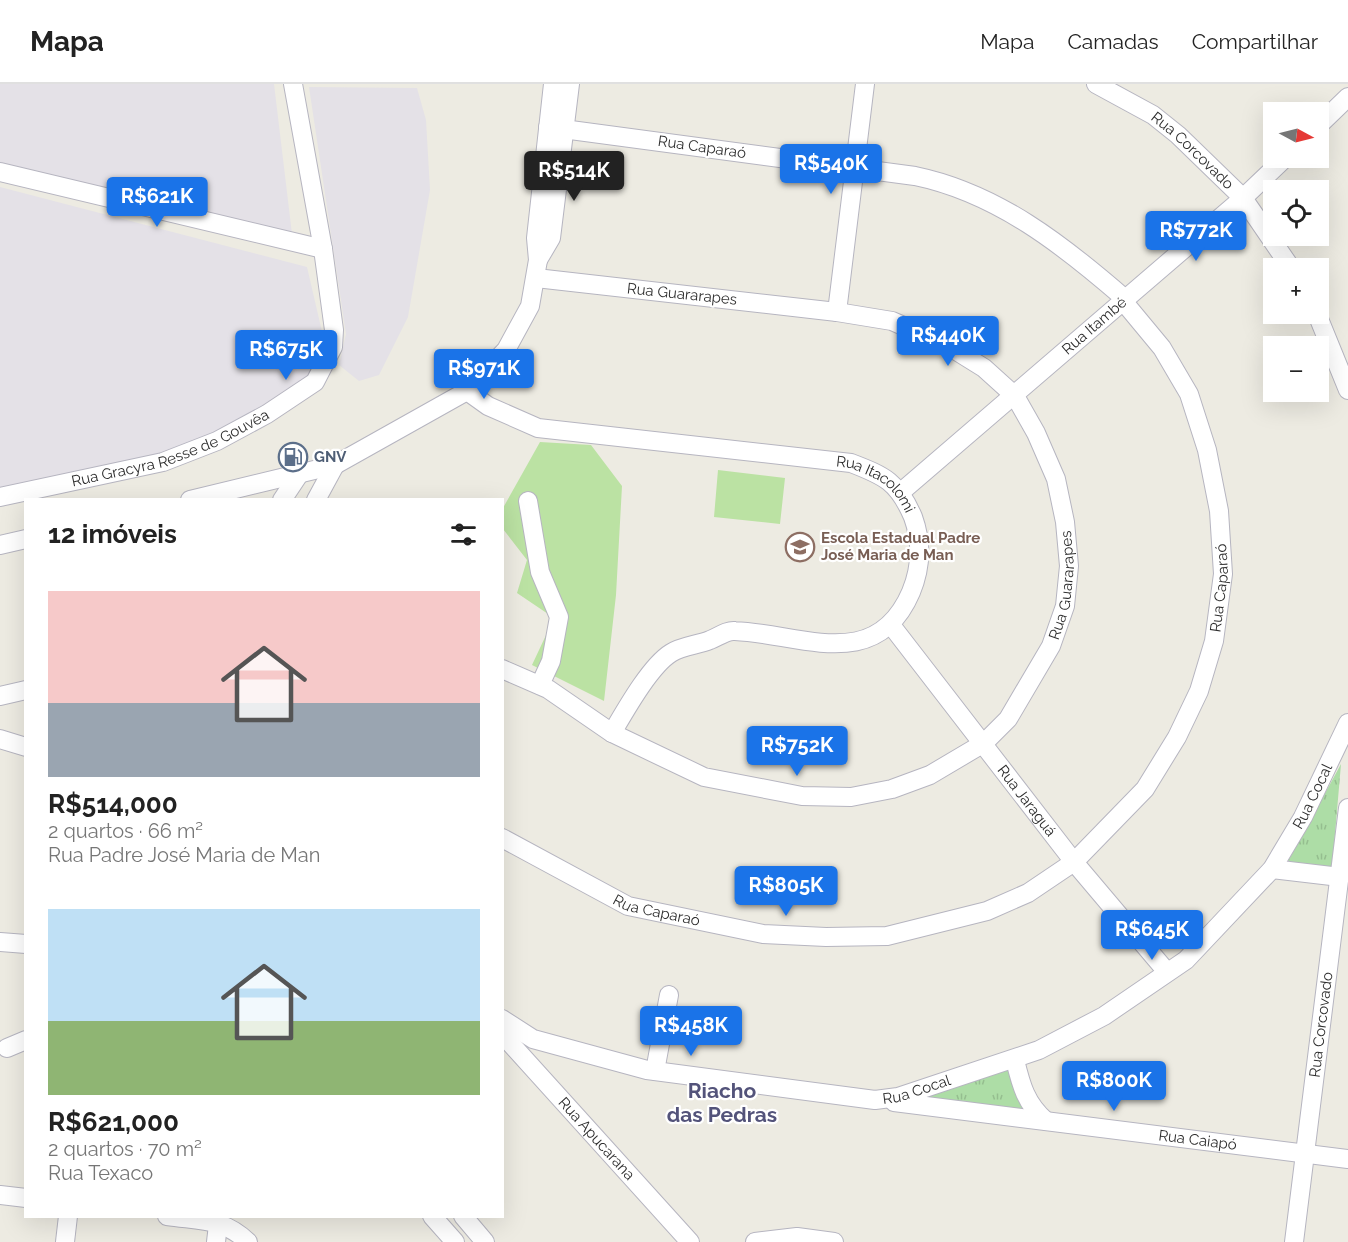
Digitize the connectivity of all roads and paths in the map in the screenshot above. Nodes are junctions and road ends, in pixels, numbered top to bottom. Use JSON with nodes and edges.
{"nodes":[{"id":1,"x":293,"y":84,"type":"edge"},
{"id":2,"x":553,"y":84,"type":"edge"},
{"id":3,"x":570,"y":84,"type":"edge"},
{"id":4,"x":865,"y":84,"type":"edge"},
{"id":5,"x":1096,"y":84,"type":"edge"},
{"id":6,"x":1341,"y":84,"type":"edge"},
{"id":7,"x":1348,"y":90,"type":"edge"},
{"id":8,"x":1348,"y":97,"type":"edge"},
{"id":9,"x":1329,"y":115,"type":"edge"},
{"id":10,"x":556,"y":128,"type":"junction"},
{"id":11,"x":853,"y":167,"type":"junction"},
{"id":12,"x":1274,"y":168,"type":"edge"},
{"id":13,"x":0,"y":172,"type":"edge"},
{"id":14,"x":1243,"y":198,"type":"junction"},
{"id":15,"x":323,"y":249,"type":"junction"},
{"id":16,"x":1284,"y":258,"type":"edge"},
{"id":17,"x":537,"y":269,"type":"junction"},
{"id":18,"x":1125,"y":298,"type":"junction"},
{"id":19,"x":837,"y":312,"type":"junction"},
{"id":20,"x":1321,"y":324,"type":"edge"},
{"id":21,"x":1348,"y":390,"type":"edge"},
{"id":22,"x":467,"y":391,"type":"junction"},
{"id":23,"x":1015,"y":396,"type":"junction"},
{"id":24,"x":335,"y":465,"type":"junction"},
{"id":25,"x":300,"y":473,"type":"junction"},
{"id":26,"x":901,"y":492,"type":"junction"},
{"id":27,"x":0,"y":497,"type":"edge"},
{"id":28,"x":198,"y":498,"type":"edge"},
{"id":29,"x":283,"y":498,"type":"edge"},
{"id":30,"x":317,"y":498,"type":"edge"},
{"id":31,"x":528,"y":501,"type":"dead end"},
{"id":32,"x":24,"y":539,"type":"edge"},
{"id":33,"x":0,"y":545,"type":"edge"},
{"id":34,"x":891,"y":625,"type":"junction"},
{"id":35,"x":504,"y":670,"type":"edge"},
{"id":36,"x":540,"y":685,"type":"junction"},
{"id":37,"x":24,"y":690,"type":"edge"},
{"id":38,"x":0,"y":696,"type":"edge"},
{"id":39,"x":1348,"y":723,"type":"edge"},
{"id":40,"x":612,"y":733,"type":"junction"},
{"id":41,"x":0,"y":739,"type":"edge"},
{"id":42,"x":984,"y":744,"type":"junction"},
{"id":43,"x":24,"y":746,"type":"edge"},
{"id":44,"x":1348,"y":808,"type":"edge"},
{"id":45,"x":504,"y":839,"type":"edge"},
{"id":46,"x":1074,"y":862,"type":"junction"},
{"id":47,"x":1272,"y":869,"type":"junction"},
{"id":48,"x":1340,"y":877,"type":"junction"},
{"id":49,"x":0,"y":942,"type":"edge"},
{"id":50,"x":24,"y":944,"type":"edge"},
{"id":51,"x":1167,"y":972,"type":"junction"},
{"id":52,"x":669,"y":995,"type":"dead end"},
{"id":53,"x":504,"y":1020,"type":"edge"},
{"id":54,"x":504,"y":1036,"type":"edge"},
{"id":55,"x":24,"y":1041,"type":"edge"},
{"id":56,"x":7,"y":1048,"type":"dead end"},
{"id":57,"x":1015,"y":1060,"type":"junction"},
{"id":58,"x":655,"y":1071,"type":"junction"},
{"id":59,"x":875,"y":1100,"type":"junction"},
{"id":60,"x":1046,"y":1122,"type":"junction"},
{"id":61,"x":1304,"y":1154,"type":"junction"},
{"id":62,"x":1348,"y":1159,"type":"edge"},
{"id":63,"x":0,"y":1195,"type":"edge"},
{"id":64,"x":24,"y":1198,"type":"edge"},
{"id":65,"x":68,"y":1218,"type":"edge"},
{"id":66,"x":192,"y":1218,"type":"edge"},
{"id":67,"x":434,"y":1218,"type":"edge"},
{"id":68,"x":465,"y":1218,"type":"edge"},
{"id":69,"x":218,"y":1220,"type":"edge"},
{"id":70,"x":65,"y":1242,"type":"edge"},
{"id":71,"x":216,"y":1242,"type":"edge"},
{"id":72,"x":248,"y":1242,"type":"edge"},
{"id":73,"x":455,"y":1242,"type":"edge"},
{"id":74,"x":485,"y":1242,"type":"edge"},
{"id":75,"x":690,"y":1242,"type":"edge"},
{"id":76,"x":754,"y":1242,"type":"edge"},
{"id":77,"x":834,"y":1242,"type":"edge"},
{"id":78,"x":1294,"y":1242,"type":"edge"}],
"edges":[{"from":1,"to":15,"type":"street","name":"Rua Gracyra Resse de Gouvêa"},
{"from":2,"to":10,"type":"street"},
{"from":3,"to":10,"type":"street"},
{"from":4,"to":11,"type":"street"},
{"from":5,"to":14,"type":"street","name":"Rua Corcovado"},
{"from":6,"to":7,"type":"street"},
{"from":8,"to":9,"type":"street"},
{"from":10,"to":11,"type":"street","name":"Rua Caparaó"},
{"from":10,"to":17,"type":"street"},
{"from":11,"to":18,"type":"street","name":"Rua Caparaó"},
{"from":11,"to":19,"type":"street"},
{"from":12,"to":14,"type":"street","name":"Rua Itambé"},
{"from":13,"to":15,"type":"street"},
{"from":14,"to":16,"type":"street","name":"Rua Corcovado"},
{"from":14,"to":18,"type":"street","name":"Rua Itambé"},
{"from":15,"to":27,"type":"street","name":"Rua Gracyra Resse de Gouvêa"},
{"from":17,"to":19,"type":"street","name":"Rua Guararapes"},
{"from":17,"to":22,"type":"street"},
{"from":18,"to":23,"type":"street","name":"Rua Itambé"},
{"from":18,"to":46,"type":"street","name":"Rua Caparaó"},
{"from":19,"to":23,"type":"street","name":"Rua Guararapes"},
{"from":20,"to":21,"type":"street"},
{"from":22,"to":24,"type":"street"},
{"from":22,"to":26,"type":"street","name":"Rua Itacolomi"},
{"from":23,"to":26,"type":"street","name":"Rua Itambé"},
{"from":23,"to":42,"type":"street","name":"Rua Guararapes"},
{"from":24,"to":25,"type":"street"},
{"from":24,"to":30,"type":"street"},
{"from":25,"to":28,"type":"street"},
{"from":25,"to":29,"type":"street"},
{"from":26,"to":34,"type":"street","name":"Rua Itacolomi"},
{"from":31,"to":36,"type":"street"},
{"from":32,"to":33,"type":"street"},
{"from":34,"to":40,"type":"street","name":"Rua Itacolomi"},
{"from":34,"to":42,"type":"street","name":"Rua Jaraguá"},
{"from":35,"to":36,"type":"street","name":"Rua Guararapes"},
{"from":36,"to":40,"type":"street","name":"Rua Guararapes"},
{"from":37,"to":38,"type":"street"},
{"from":39,"to":47,"type":"street","name":"Rua Cocal"},
{"from":40,"to":42,"type":"street","name":"Rua Guararapes"},
{"from":41,"to":43,"type":"street"},
{"from":42,"to":46,"type":"street","name":"Rua Jaraguá"},
{"from":44,"to":48,"type":"street","name":"Rua Corcovado"},
{"from":45,"to":46,"type":"street","name":"Rua Caparaó"},
{"from":46,"to":51,"type":"street","name":"Rua Jaraguá"},
{"from":47,"to":48,"type":"street"},
{"from":47,"to":51,"type":"street","name":"Rua Cocal"},
{"from":48,"to":61,"type":"street","name":"Rua Corcovado"},
{"from":49,"to":50,"type":"street"},
{"from":51,"to":57,"type":"street","name":"Rua Cocal"},
{"from":52,"to":58,"type":"street"},
{"from":53,"to":58,"type":"street","name":"Rua Cocal"},
{"from":54,"to":75,"type":"street","name":"Rua Apucarana"},
{"from":55,"to":56,"type":"street"},
{"from":57,"to":59,"type":"street","name":"Rua Cocal"},
{"from":57,"to":60,"type":"street"},
{"from":58,"to":59,"type":"street","name":"Rua Cocal"},
{"from":59,"to":60,"type":"street","name":"Rua Caiapó"},
{"from":60,"to":61,"type":"street","name":"Rua Caiapó"},
{"from":61,"to":62,"type":"street","name":"Rua Caiapó"},
{"from":61,"to":78,"type":"street","name":"Rua Corcovado"},
{"from":63,"to":64,"type":"street"},
{"from":65,"to":70,"type":"street"},
{"from":66,"to":69,"type":"street"},
{"from":67,"to":73,"type":"street"},
{"from":68,"to":74,"type":"street"},
{"from":69,"to":71,"type":"street"},
{"from":69,"to":72,"type":"street"},
{"from":76,"to":77,"type":"street"}]}
